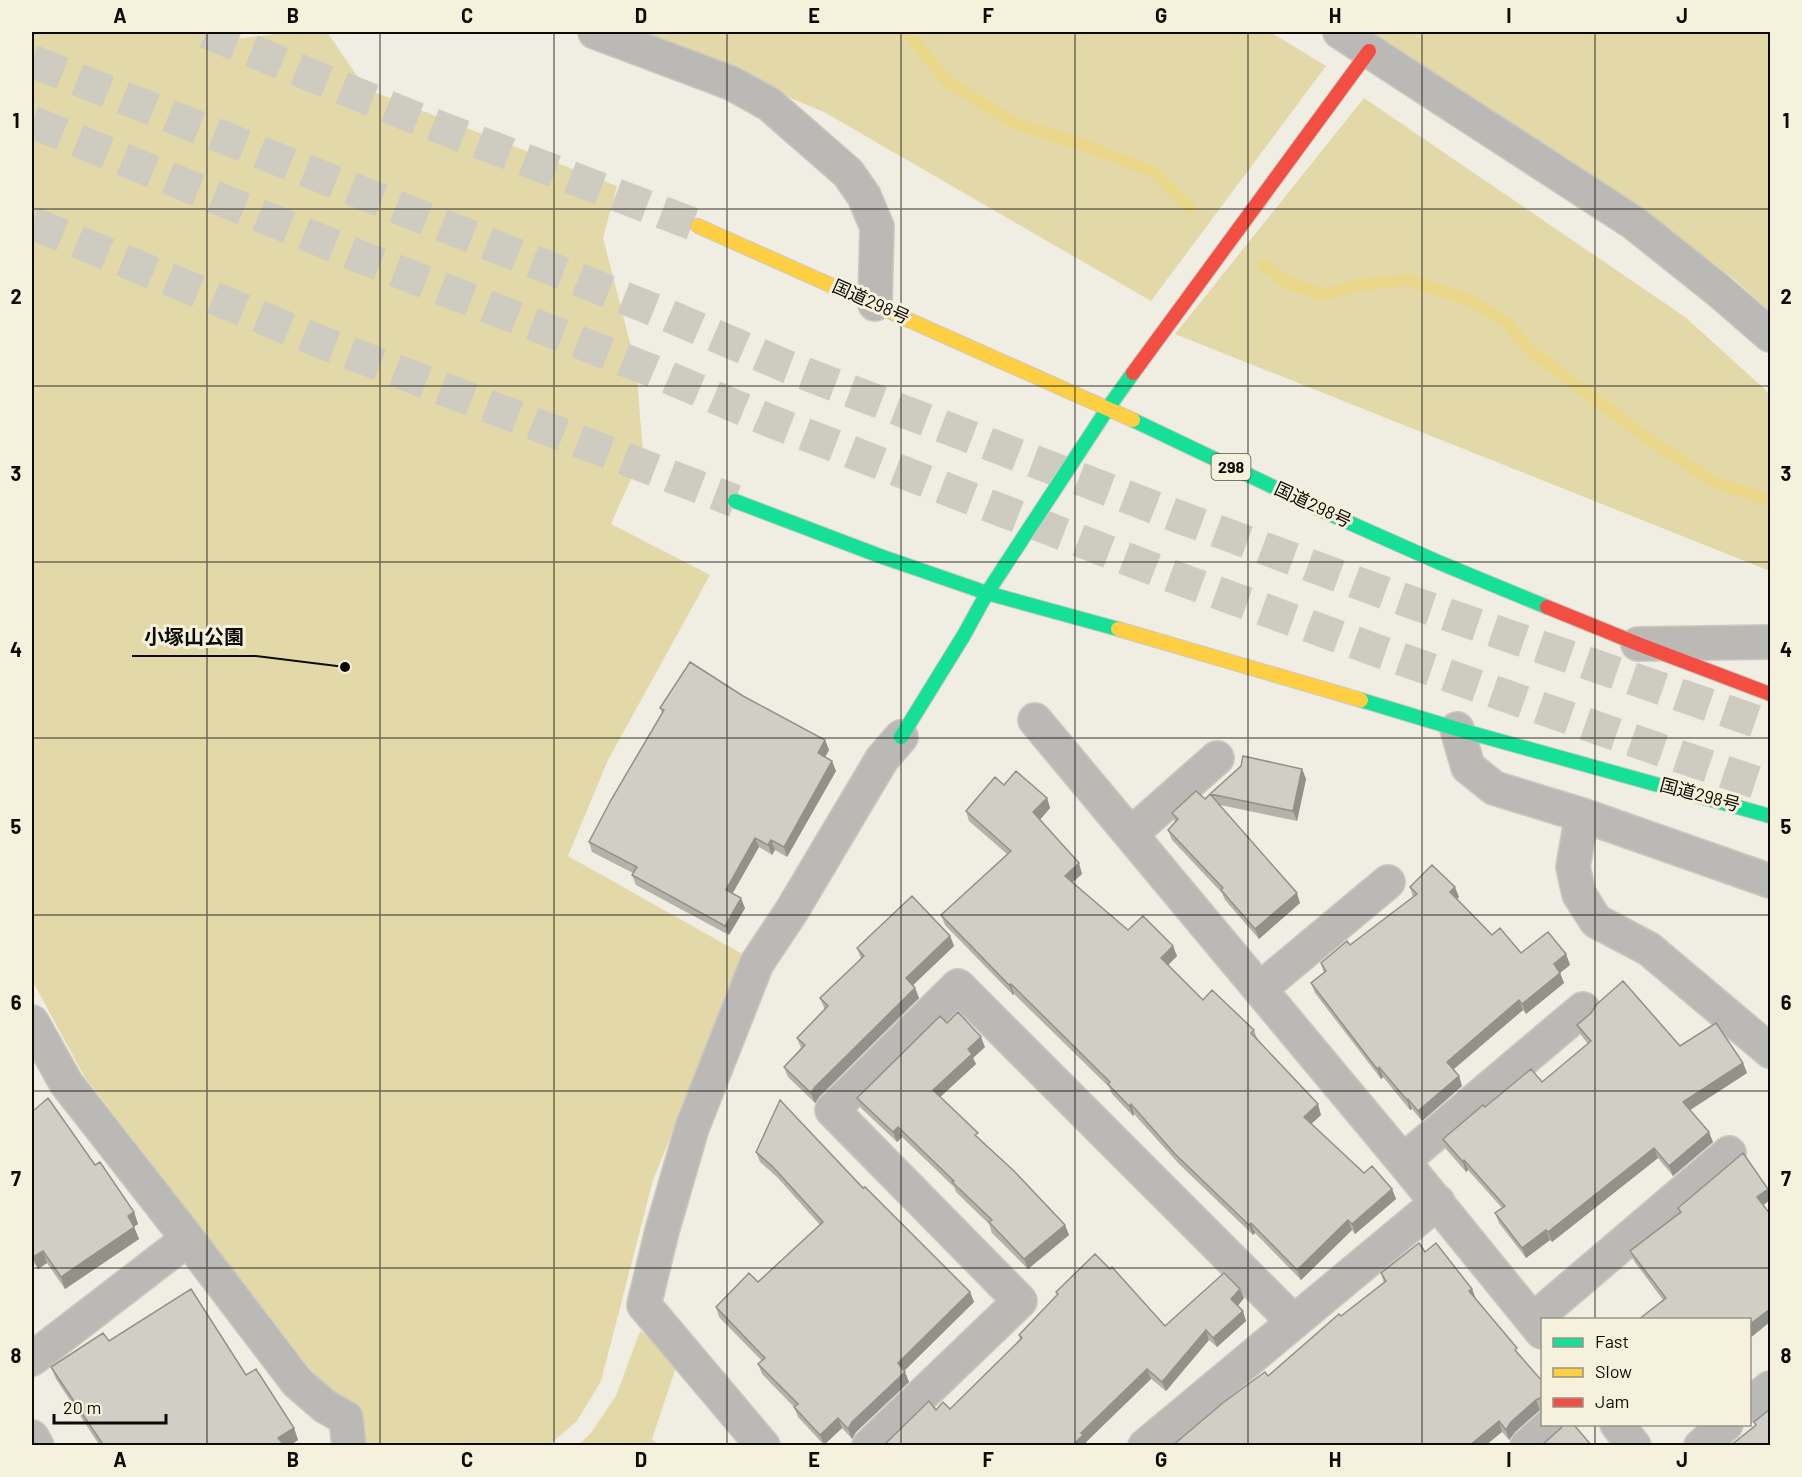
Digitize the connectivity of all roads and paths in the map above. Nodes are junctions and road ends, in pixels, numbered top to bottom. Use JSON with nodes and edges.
{"nodes":[{"id":1,"x":595,"y":32,"type":"edge"},
{"id":2,"x":1340,"y":32,"type":"edge"},
{"id":3,"x":1370,"y":51,"type":"junction"},
{"id":4,"x":698,"y":226,"type":"tunnel mouth"},
{"id":5,"x":875,"y":304,"type":"junction"},
{"id":6,"x":1770,"y":334,"type":"edge"},
{"id":7,"x":1108,"y":408,"type":"junction"},
{"id":8,"x":735,"y":501,"type":"tunnel mouth"},
{"id":9,"x":987,"y":593,"type":"junction"},
{"id":10,"x":1770,"y":642,"type":"edge"},
{"id":11,"x":1638,"y":644,"type":"junction"},
{"id":12,"x":1770,"y":694,"type":"edge"},
{"id":13,"x":1035,"y":720,"type":"dead end"},
{"id":14,"x":1457,"y":729,"type":"junction"},
{"id":15,"x":901,"y":737,"type":"joint"},
{"id":16,"x":1217,"y":758,"type":"dead end"},
{"id":17,"x":1582,"y":815,"type":"junction"},
{"id":18,"x":1770,"y":816,"type":"edge"},
{"id":19,"x":1131,"y":834,"type":"junction"},
{"id":20,"x":1770,"y":881,"type":"edge"},
{"id":21,"x":1388,"y":882,"type":"dead end"},
{"id":22,"x":1260,"y":989,"type":"junction"},
{"id":23,"x":1583,"y":1009,"type":"dead end"},
{"id":24,"x":32,"y":1022,"type":"edge"},
{"id":25,"x":1770,"y":1051,"type":"edge"},
{"id":26,"x":1729,"y":1153,"type":"dead end"},
{"id":27,"x":1403,"y":1161,"type":"junction"},
{"id":28,"x":1438,"y":1202,"type":"junction"},
{"id":29,"x":188,"y":1239,"type":"junction"},
{"id":30,"x":1547,"y":1318,"type":"edge"},
{"id":31,"x":1294,"y":1322,"type":"junction"},
{"id":32,"x":1538,"y":1326,"type":"edge"},
{"id":33,"x":32,"y":1359,"type":"edge"},
{"id":34,"x":1770,"y":1388,"type":"edge"},
{"id":35,"x":1751,"y":1403,"type":"edge"},
{"id":36,"x":1551,"y":1426,"type":"edge"},
{"id":37,"x":1618,"y":1426,"type":"edge"},
{"id":38,"x":1725,"y":1426,"type":"edge"},
{"id":39,"x":32,"y":1437,"type":"edge"},
{"id":40,"x":37,"y":1446,"type":"edge"},
{"id":41,"x":349,"y":1446,"type":"edge"},
{"id":42,"x":764,"y":1446,"type":"edge"},
{"id":43,"x":869,"y":1446,"type":"edge"},
{"id":44,"x":1145,"y":1446,"type":"edge"},
{"id":45,"x":1527,"y":1446,"type":"edge"},
{"id":46,"x":1634,"y":1446,"type":"edge"},
{"id":47,"x":1701,"y":1446,"type":"edge"}],
"edges":[{"from":1,"to":5,"type":"street"},
{"from":2,"to":3,"type":"street"},
{"from":3,"to":6,"type":"street"},
{"from":3,"to":7,"type":"main road"},
{"from":4,"to":5,"type":"main road","name":"国道298号","number":"298"},
{"from":5,"to":7,"type":"main road","name":"国道298号","number":"298"},
{"from":7,"to":9,"type":"main road"},
{"from":7,"to":11,"type":"main road","name":"国道298号","number":"298"},
{"from":8,"to":9,"type":"main road","name":"国道298号"},
{"from":9,"to":14,"type":"main road","name":"国道298号"},
{"from":9,"to":15,"type":"main road"},
{"from":10,"to":11,"type":"street"},
{"from":11,"to":12,"type":"main road","name":"国道298号","number":"298"},
{"from":13,"to":19,"type":"street"},
{"from":14,"to":17,"type":"street"},
{"from":14,"to":18,"type":"main road","name":"国道298号"},
{"from":15,"to":42,"type":"street"},
{"from":16,"to":19,"type":"street"},
{"from":17,"to":20,"type":"street"},
{"from":17,"to":25,"type":"street"},
{"from":19,"to":22,"type":"street"},
{"from":21,"to":22,"type":"street"},
{"from":22,"to":27,"type":"street"},
{"from":23,"to":27,"type":"street"},
{"from":24,"to":29,"type":"street"},
{"from":26,"to":30,"type":"street"},
{"from":27,"to":28,"type":"street"},
{"from":28,"to":31,"type":"street"},
{"from":28,"to":32,"type":"street"},
{"from":29,"to":33,"type":"street"},
{"from":29,"to":41,"type":"street"},
{"from":31,"to":43,"type":"street"},
{"from":31,"to":44,"type":"street"},
{"from":34,"to":35,"type":"street"},
{"from":36,"to":45,"type":"street"},
{"from":37,"to":46,"type":"street"},
{"from":38,"to":47,"type":"street"},
{"from":39,"to":40,"type":"street"}]}
